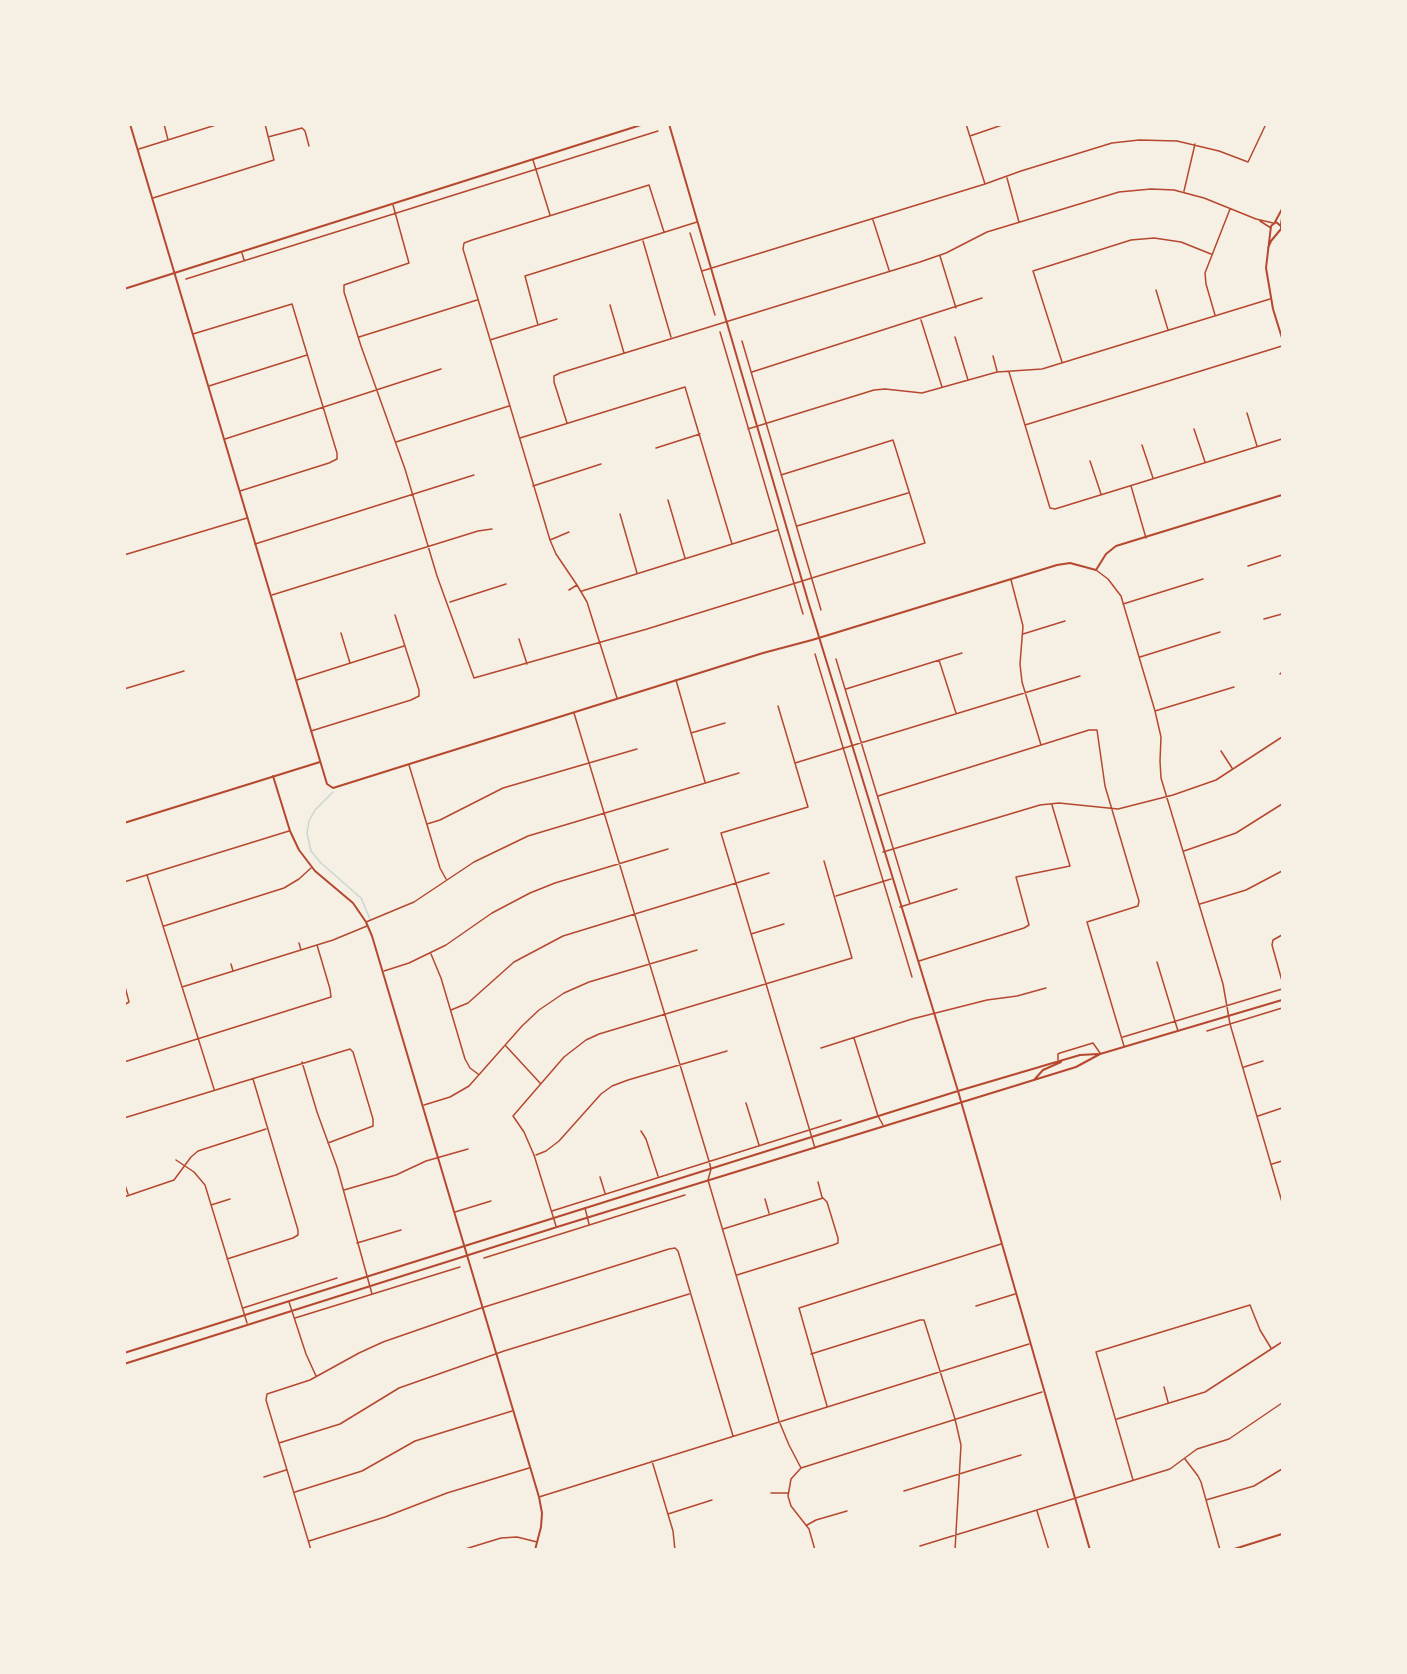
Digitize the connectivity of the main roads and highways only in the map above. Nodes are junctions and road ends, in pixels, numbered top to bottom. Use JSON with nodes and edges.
{"nodes":[{"id":1,"x":130,"y":124,"type":"edge"},
{"id":2,"x":644,"y":124,"type":"edge"},
{"id":3,"x":669,"y":124,"type":"edge"},
{"id":4,"x":1282,"y":209,"type":"edge"},
{"id":5,"x":1282,"y":218,"type":"edge"},
{"id":6,"x":1274,"y":223,"type":"junction"},
{"id":7,"x":1282,"y":226,"type":"edge"},
{"id":8,"x":1271,"y":230,"type":"junction"},
{"id":9,"x":1279,"y":232,"type":"edge"},
{"id":10,"x":1268,"y":249,"type":"junction"},
{"id":11,"x":174,"y":274,"type":"junction"},
{"id":12,"x":124,"y":289,"type":"edge"},
{"id":13,"x":1282,"y":338,"type":"edge"},
{"id":14,"x":1282,"y":495,"type":"edge"},
{"id":15,"x":819,"y":638,"type":"junction"},
{"id":16,"x":320,"y":762,"type":"junction"},
{"id":17,"x":273,"y":777,"type":"junction"},
{"id":18,"x":124,"y":823,"type":"edge"},
{"id":19,"x":1282,"y":1000,"type":"edge"},
{"id":20,"x":1100,"y":1054,"type":"junction"},
{"id":21,"x":1065,"y":1059,"type":"junction"},
{"id":22,"x":1034,"y":1080,"type":"junction"},
{"id":23,"x":958,"y":1091,"type":"junction"},
{"id":24,"x":961,"y":1102,"type":"junction"},
{"id":25,"x":465,"y":1246,"type":"junction"},
{"id":26,"x":468,"y":1255,"type":"junction"},
{"id":27,"x":124,"y":1353,"type":"edge"},
{"id":28,"x":124,"y":1364,"type":"edge"},
{"id":29,"x":1282,"y":1534,"type":"edge"},
{"id":30,"x":535,"y":1550,"type":"edge"},
{"id":31,"x":1090,"y":1550,"type":"edge"},
{"id":32,"x":1231,"y":1550,"type":"edge"}],
"edges":[{"from":1,"to":11,"type":"main road"},
{"from":2,"to":11,"type":"main road"},
{"from":3,"to":15,"type":"main road"},
{"from":4,"to":6,"type":"main road"},
{"from":5,"to":7,"type":"main road"},
{"from":6,"to":7,"type":"main road"},
{"from":6,"to":8,"type":"main road"},
{"from":7,"to":9,"type":"main road"},
{"from":8,"to":9,"type":"main road"},
{"from":8,"to":10,"type":"main road"},
{"from":9,"to":10,"type":"main road"},
{"from":10,"to":13,"type":"main road"},
{"from":11,"to":12,"type":"main road"},
{"from":11,"to":16,"type":"main road"},
{"from":14,"to":15,"type":"main road"},
{"from":15,"to":16,"type":"main road"},
{"from":15,"to":23,"type":"main road"},
{"from":16,"to":17,"type":"main road"},
{"from":17,"to":18,"type":"main road"},
{"from":17,"to":25,"type":"main road"},
{"from":19,"to":20,"type":"main road"},
{"from":20,"to":21,"type":"main road"},
{"from":20,"to":22,"type":"main road"},
{"from":21,"to":22,"type":"main road"},
{"from":21,"to":23,"type":"main road"},
{"from":22,"to":24,"type":"main road"},
{"from":23,"to":24,"type":"main road"},
{"from":23,"to":25,"type":"main road"},
{"from":24,"to":26,"type":"main road"},
{"from":24,"to":31,"type":"main road"},
{"from":25,"to":26,"type":"main road"},
{"from":25,"to":27,"type":"main road"},
{"from":26,"to":28,"type":"main road"},
{"from":26,"to":30,"type":"main road"},
{"from":29,"to":32,"type":"main road"}]}
